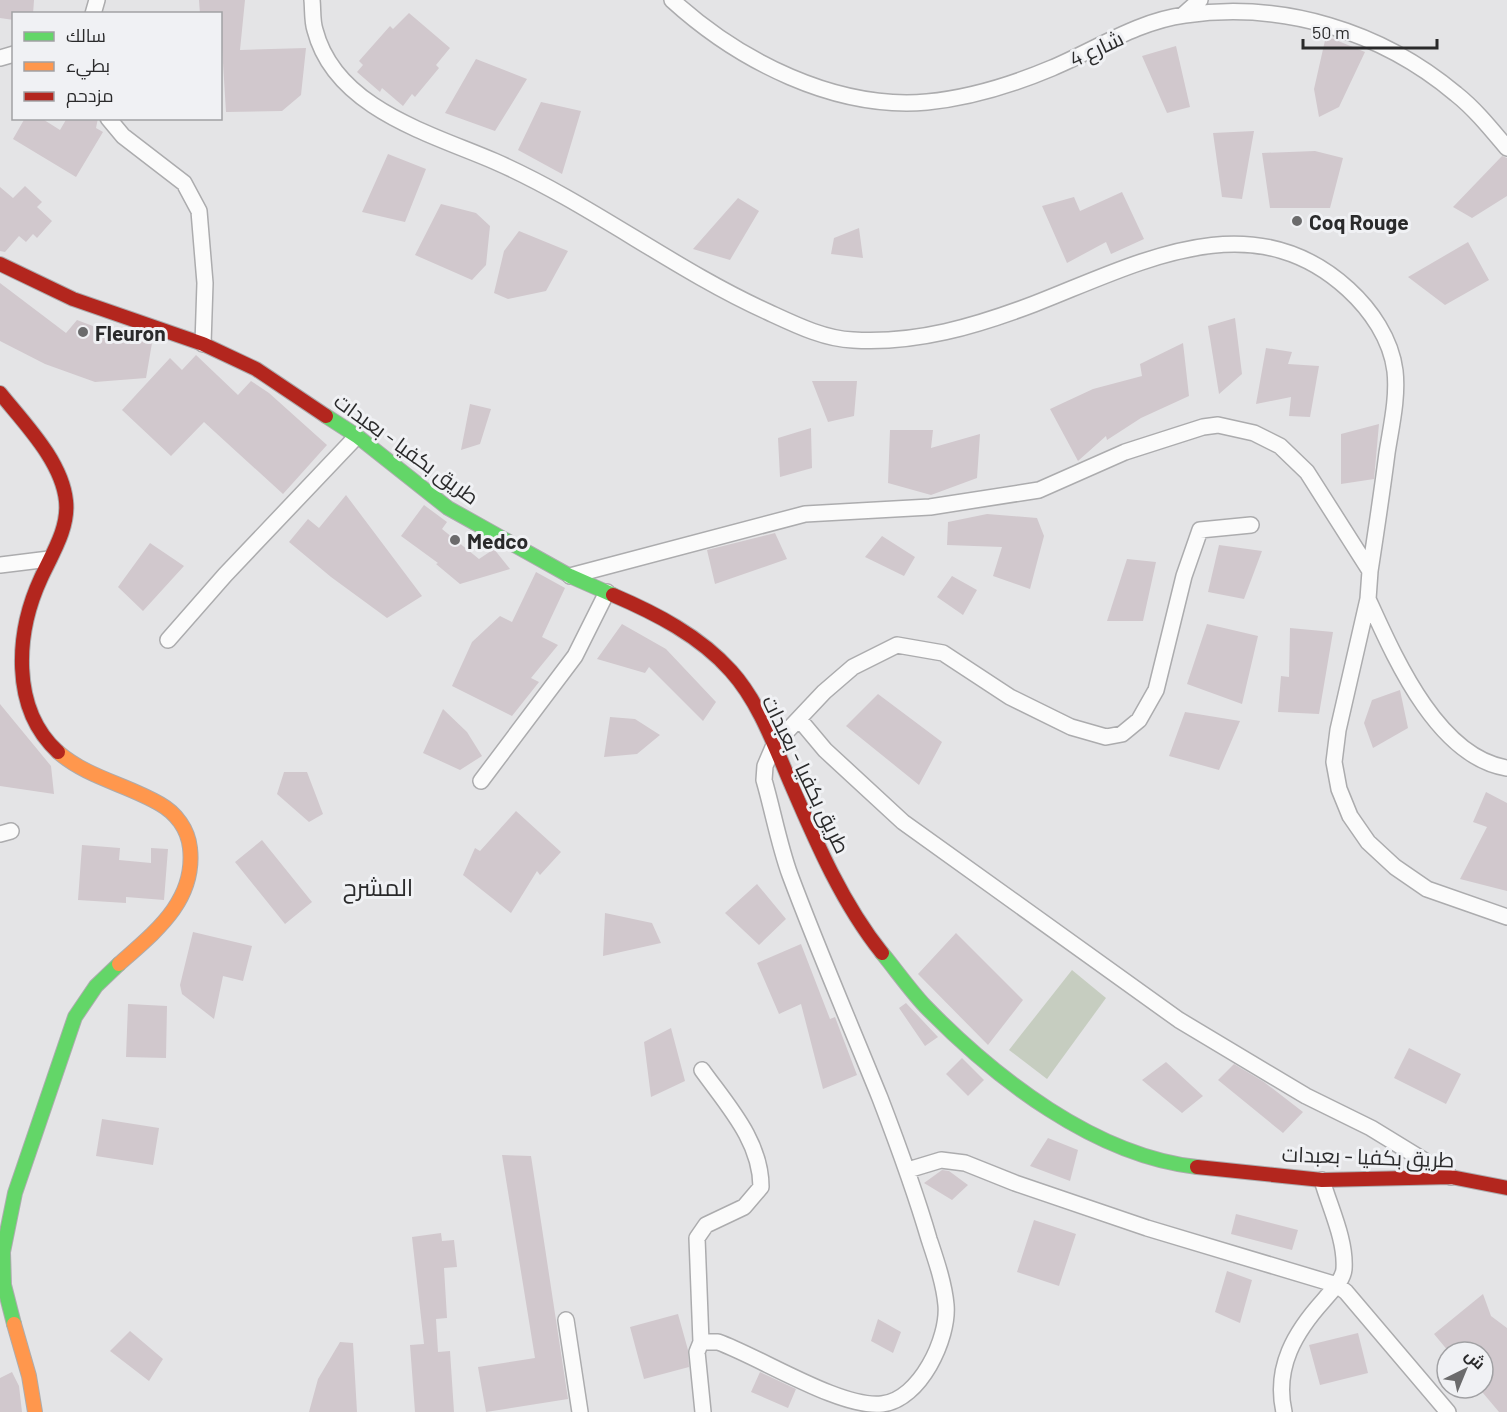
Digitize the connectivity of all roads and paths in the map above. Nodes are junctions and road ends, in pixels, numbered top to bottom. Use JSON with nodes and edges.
{"nodes":[{"id":1,"x":312,"y":0,"type":"edge"},
{"id":2,"x":672,"y":0,"type":"edge"},
{"id":3,"x":1200,"y":0,"type":"edge"},
{"id":4,"x":1183,"y":15,"type":"junction"},
{"id":5,"x":110,"y":120,"type":"edge"},
{"id":6,"x":1507,"y":148,"type":"edge"},
{"id":7,"x":0,"y":264,"type":"edge"},
{"id":8,"x":203,"y":344,"type":"junction"},
{"id":9,"x":0,"y":393,"type":"edge"},
{"id":10,"x":357,"y":436,"type":"junction"},
{"id":11,"x":1251,"y":525,"type":"dead end"},
{"id":12,"x":49,"y":559,"type":"junction"},
{"id":13,"x":0,"y":565,"type":"edge"},
{"id":14,"x":1370,"y":571,"type":"junction"},
{"id":15,"x":570,"y":576,"type":"junction"},
{"id":16,"x":607,"y":592,"type":"junction"},
{"id":17,"x":1368,"y":599,"type":"junction"},
{"id":18,"x":168,"y":640,"type":"dead end"},
{"id":19,"x":799,"y":719,"type":"junction"},
{"id":20,"x":774,"y":746,"type":"junction"},
{"id":21,"x":1507,"y":768,"type":"edge"},
{"id":22,"x":481,"y":781,"type":"dead end"},
{"id":23,"x":1507,"y":917,"type":"edge"},
{"id":24,"x":702,"y":1070,"type":"dead end"},
{"id":25,"x":908,"y":1170,"type":"junction"},
{"id":26,"x":1450,"y":1177,"type":"junction"},
{"id":27,"x":1322,"y":1180,"type":"junction"},
{"id":28,"x":1507,"y":1188,"type":"edge"},
{"id":29,"x":1337,"y":1285,"type":"junction"},
{"id":30,"x":566,"y":1320,"type":"dead end"},
{"id":31,"x":701,"y":1342,"type":"junction"},
{"id":32,"x":35,"y":1412,"type":"edge"},
{"id":33,"x":580,"y":1412,"type":"edge"},
{"id":34,"x":703,"y":1412,"type":"edge"},
{"id":35,"x":1284,"y":1412,"type":"edge"},
{"id":36,"x":1448,"y":1412,"type":"edge"}],
"edges":[{"from":1,"to":14,"type":"street"},
{"from":2,"to":4,"type":"street","name":"شارع 4"},
{"from":3,"to":4,"type":"street"},
{"from":4,"to":6,"type":"street","name":"شارع 4"},
{"from":5,"to":8,"type":"street"},
{"from":7,"to":8,"type":"main road","name":"طريق بكفيا - بعبدات"},
{"from":8,"to":10,"type":"main road","name":"طريق بكفيا - بعبدات"},
{"from":9,"to":12,"type":"main road"},
{"from":10,"to":15,"type":"main road","name":"طريق بكفيا - بعبدات"},
{"from":10,"to":18,"type":"street"},
{"from":11,"to":19,"type":"street"},
{"from":12,"to":13,"type":"street"},
{"from":12,"to":32,"type":"main road"},
{"from":14,"to":15,"type":"street"},
{"from":14,"to":17,"type":"street"},
{"from":15,"to":16,"type":"main road","name":"طريق بكفيا - بعبدات"},
{"from":16,"to":20,"type":"main road","name":"طريق بكفيا - بعبدات"},
{"from":16,"to":22,"type":"street"},
{"from":17,"to":21,"type":"street"},
{"from":17,"to":23,"type":"street"},
{"from":19,"to":20,"type":"street"},
{"from":19,"to":26,"type":"street"},
{"from":20,"to":25,"type":"street"},
{"from":20,"to":27,"type":"main road","name":"طريق بكفيا - بعبدات"},
{"from":24,"to":31,"type":"street"},
{"from":25,"to":29,"type":"street"},
{"from":25,"to":31,"type":"street"},
{"from":26,"to":27,"type":"main road","name":"طريق بكفيا - بعبدات"},
{"from":26,"to":28,"type":"main road","name":"طريق بكفيا - بعبدات"},
{"from":27,"to":29,"type":"street"},
{"from":29,"to":35,"type":"street"},
{"from":29,"to":36,"type":"street"},
{"from":30,"to":33,"type":"street"},
{"from":31,"to":34,"type":"street"}]}
